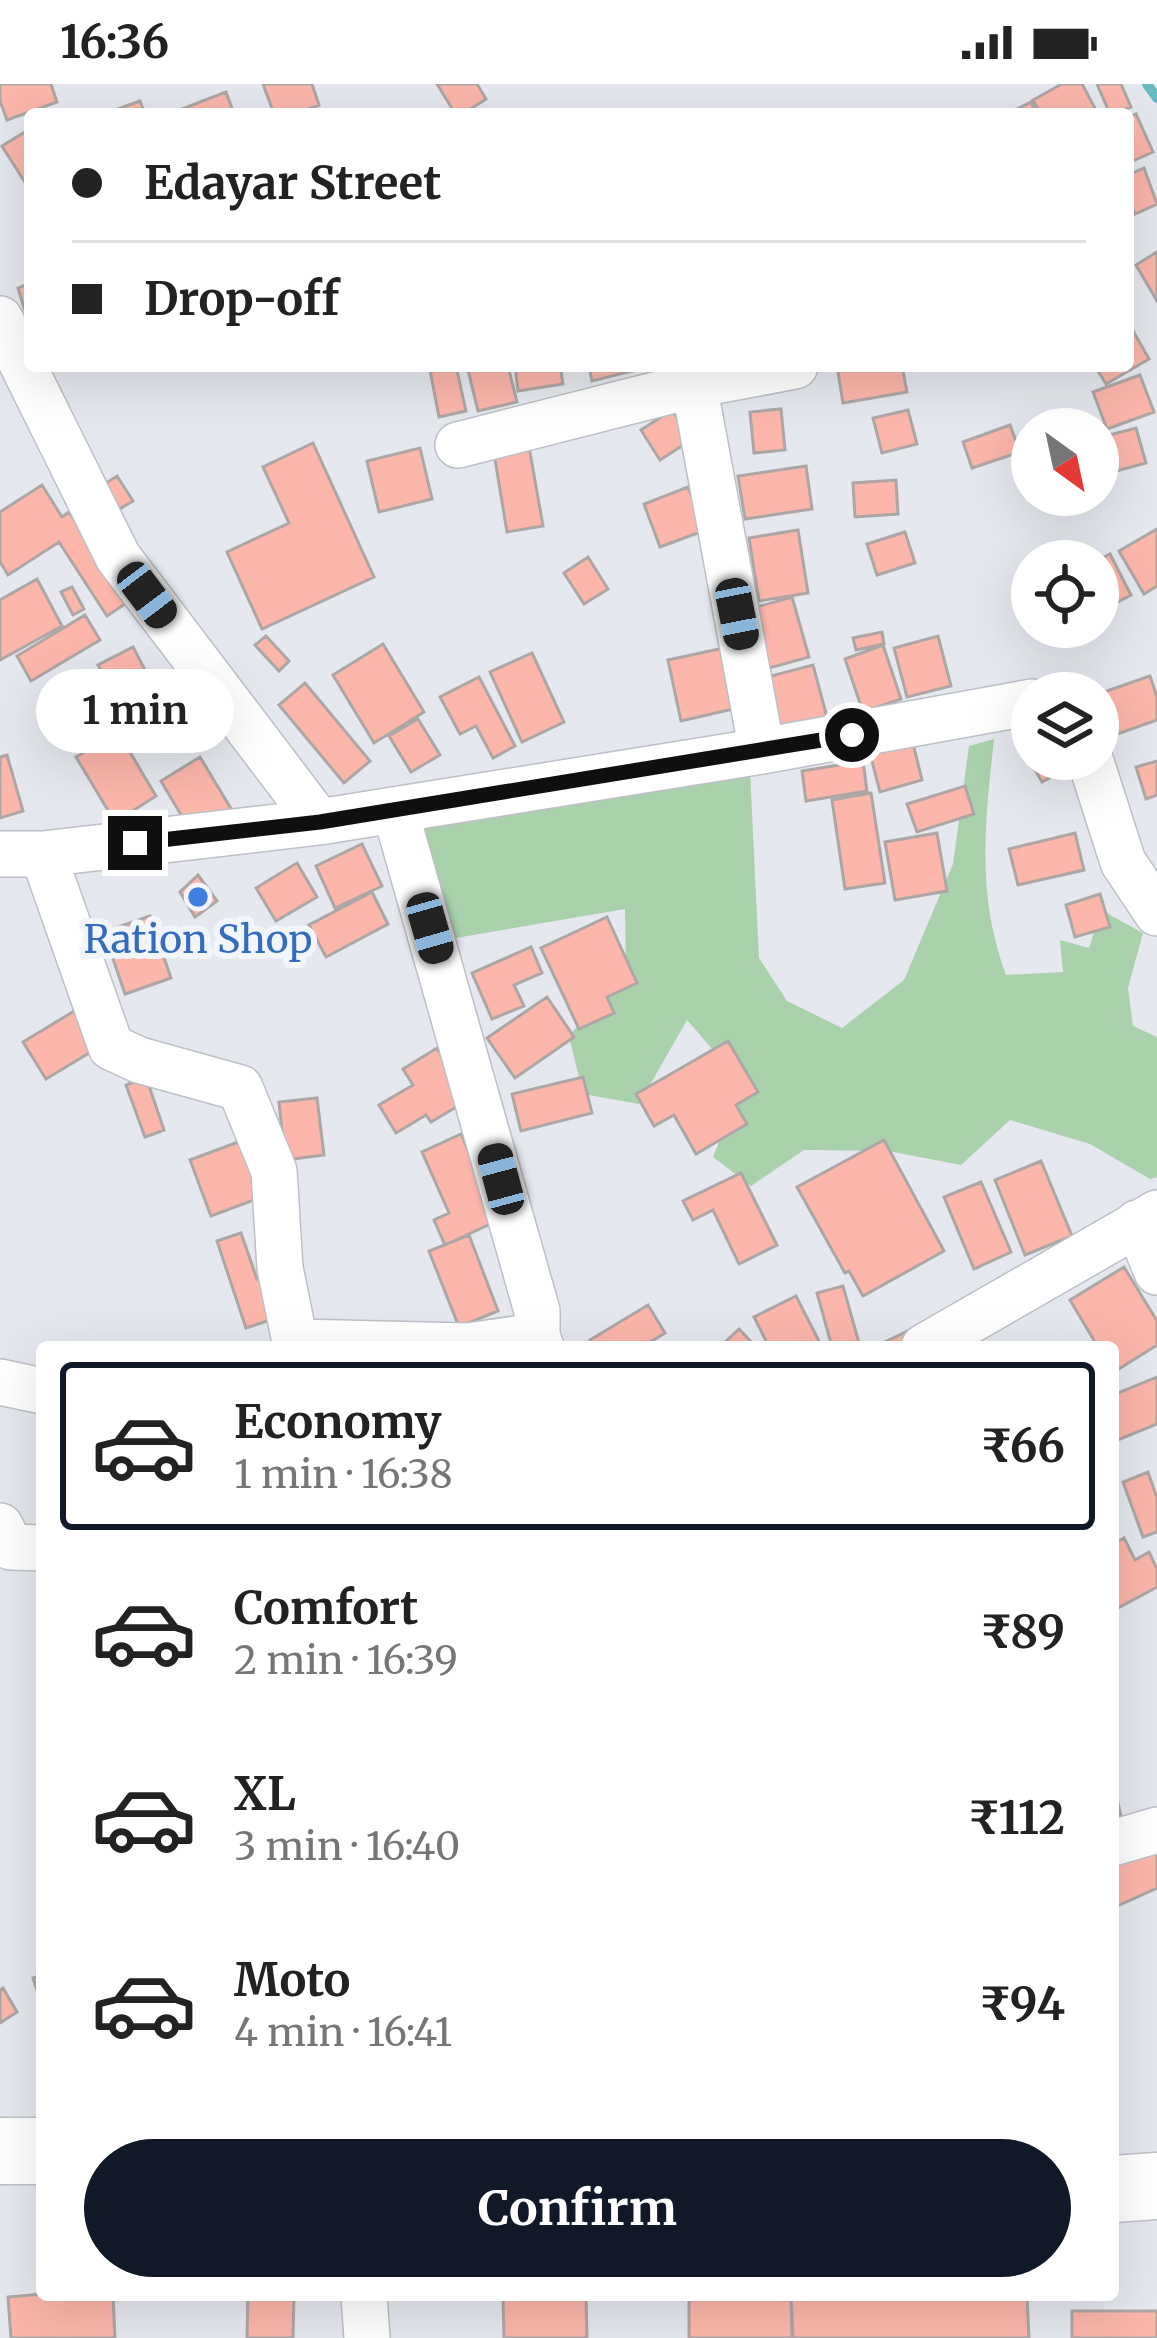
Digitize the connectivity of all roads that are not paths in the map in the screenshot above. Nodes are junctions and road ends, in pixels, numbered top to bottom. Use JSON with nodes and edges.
{"nodes":[{"id":1,"x":4,"y":336,"type":"edge"},
{"id":2,"x":763,"y":372,"type":"edge"},
{"id":3,"x":694,"y":385,"type":"junction"},
{"id":4,"x":458,"y":445,"type":"dead end"},
{"id":5,"x":1011,"y":706,"type":"edge"},
{"id":6,"x":762,"y":751,"type":"junction"},
{"id":7,"x":1097,"y":780,"type":"edge"},
{"id":8,"x":394,"y":810,"type":"junction"},
{"id":9,"x":320,"y":822,"type":"junction"},
{"id":10,"x":21,"y":854,"type":"edge"},
{"id":11,"x":1157,"y":913,"type":"edge"},
{"id":12,"x":1147,"y":1218,"type":"edge"},
{"id":13,"x":1157,"y":1272,"type":"edge"},
{"id":14,"x":285,"y":1341,"type":"edge"},
{"id":15,"x":539,"y":1341,"type":"edge"},
{"id":16,"x":934,"y":1341,"type":"edge"},
{"id":17,"x":0,"y":1382,"type":"edge"},
{"id":18,"x":36,"y":1389,"type":"edge"},
{"id":19,"x":0,"y":1526,"type":"edge"},
{"id":20,"x":36,"y":1548,"type":"edge"},
{"id":21,"x":1157,"y":1830,"type":"edge"},
{"id":22,"x":1119,"y":1841,"type":"edge"},
{"id":23,"x":1157,"y":2148,"type":"edge"},
{"id":24,"x":1119,"y":2149,"type":"edge"},
{"id":25,"x":0,"y":2151,"type":"edge"},
{"id":26,"x":36,"y":2151,"type":"edge"},
{"id":27,"x":1157,"y":2186,"type":"edge"},
{"id":28,"x":1119,"y":2189,"type":"edge"},
{"id":29,"x":0,"y":2190,"type":"edge"},
{"id":30,"x":36,"y":2190,"type":"edge"},
{"id":31,"x":364,"y":2301,"type":"edge"},
{"id":32,"x":367,"y":2338,"type":"edge"}],
"edges":[{"from":1,"to":9,"type":"street"},
{"from":2,"to":3,"type":"street"},
{"from":3,"to":4,"type":"street"},
{"from":3,"to":6,"type":"street"},
{"from":5,"to":6,"type":"street"},
{"from":6,"to":8,"type":"street"},
{"from":7,"to":11,"type":"street"},
{"from":8,"to":9,"type":"street"},
{"from":8,"to":15,"type":"street"},
{"from":9,"to":10,"type":"street"},
{"from":10,"to":14,"type":"street"},
{"from":12,"to":13,"type":"street"},
{"from":12,"to":16,"type":"street"},
{"from":17,"to":18,"type":"street"},
{"from":19,"to":20,"type":"street"},
{"from":21,"to":22,"type":"street"},
{"from":23,"to":24,"type":"highway"},
{"from":25,"to":26,"type":"highway"},
{"from":27,"to":28,"type":"highway"},
{"from":29,"to":30,"type":"highway"},
{"from":31,"to":32,"type":"street"}]}
